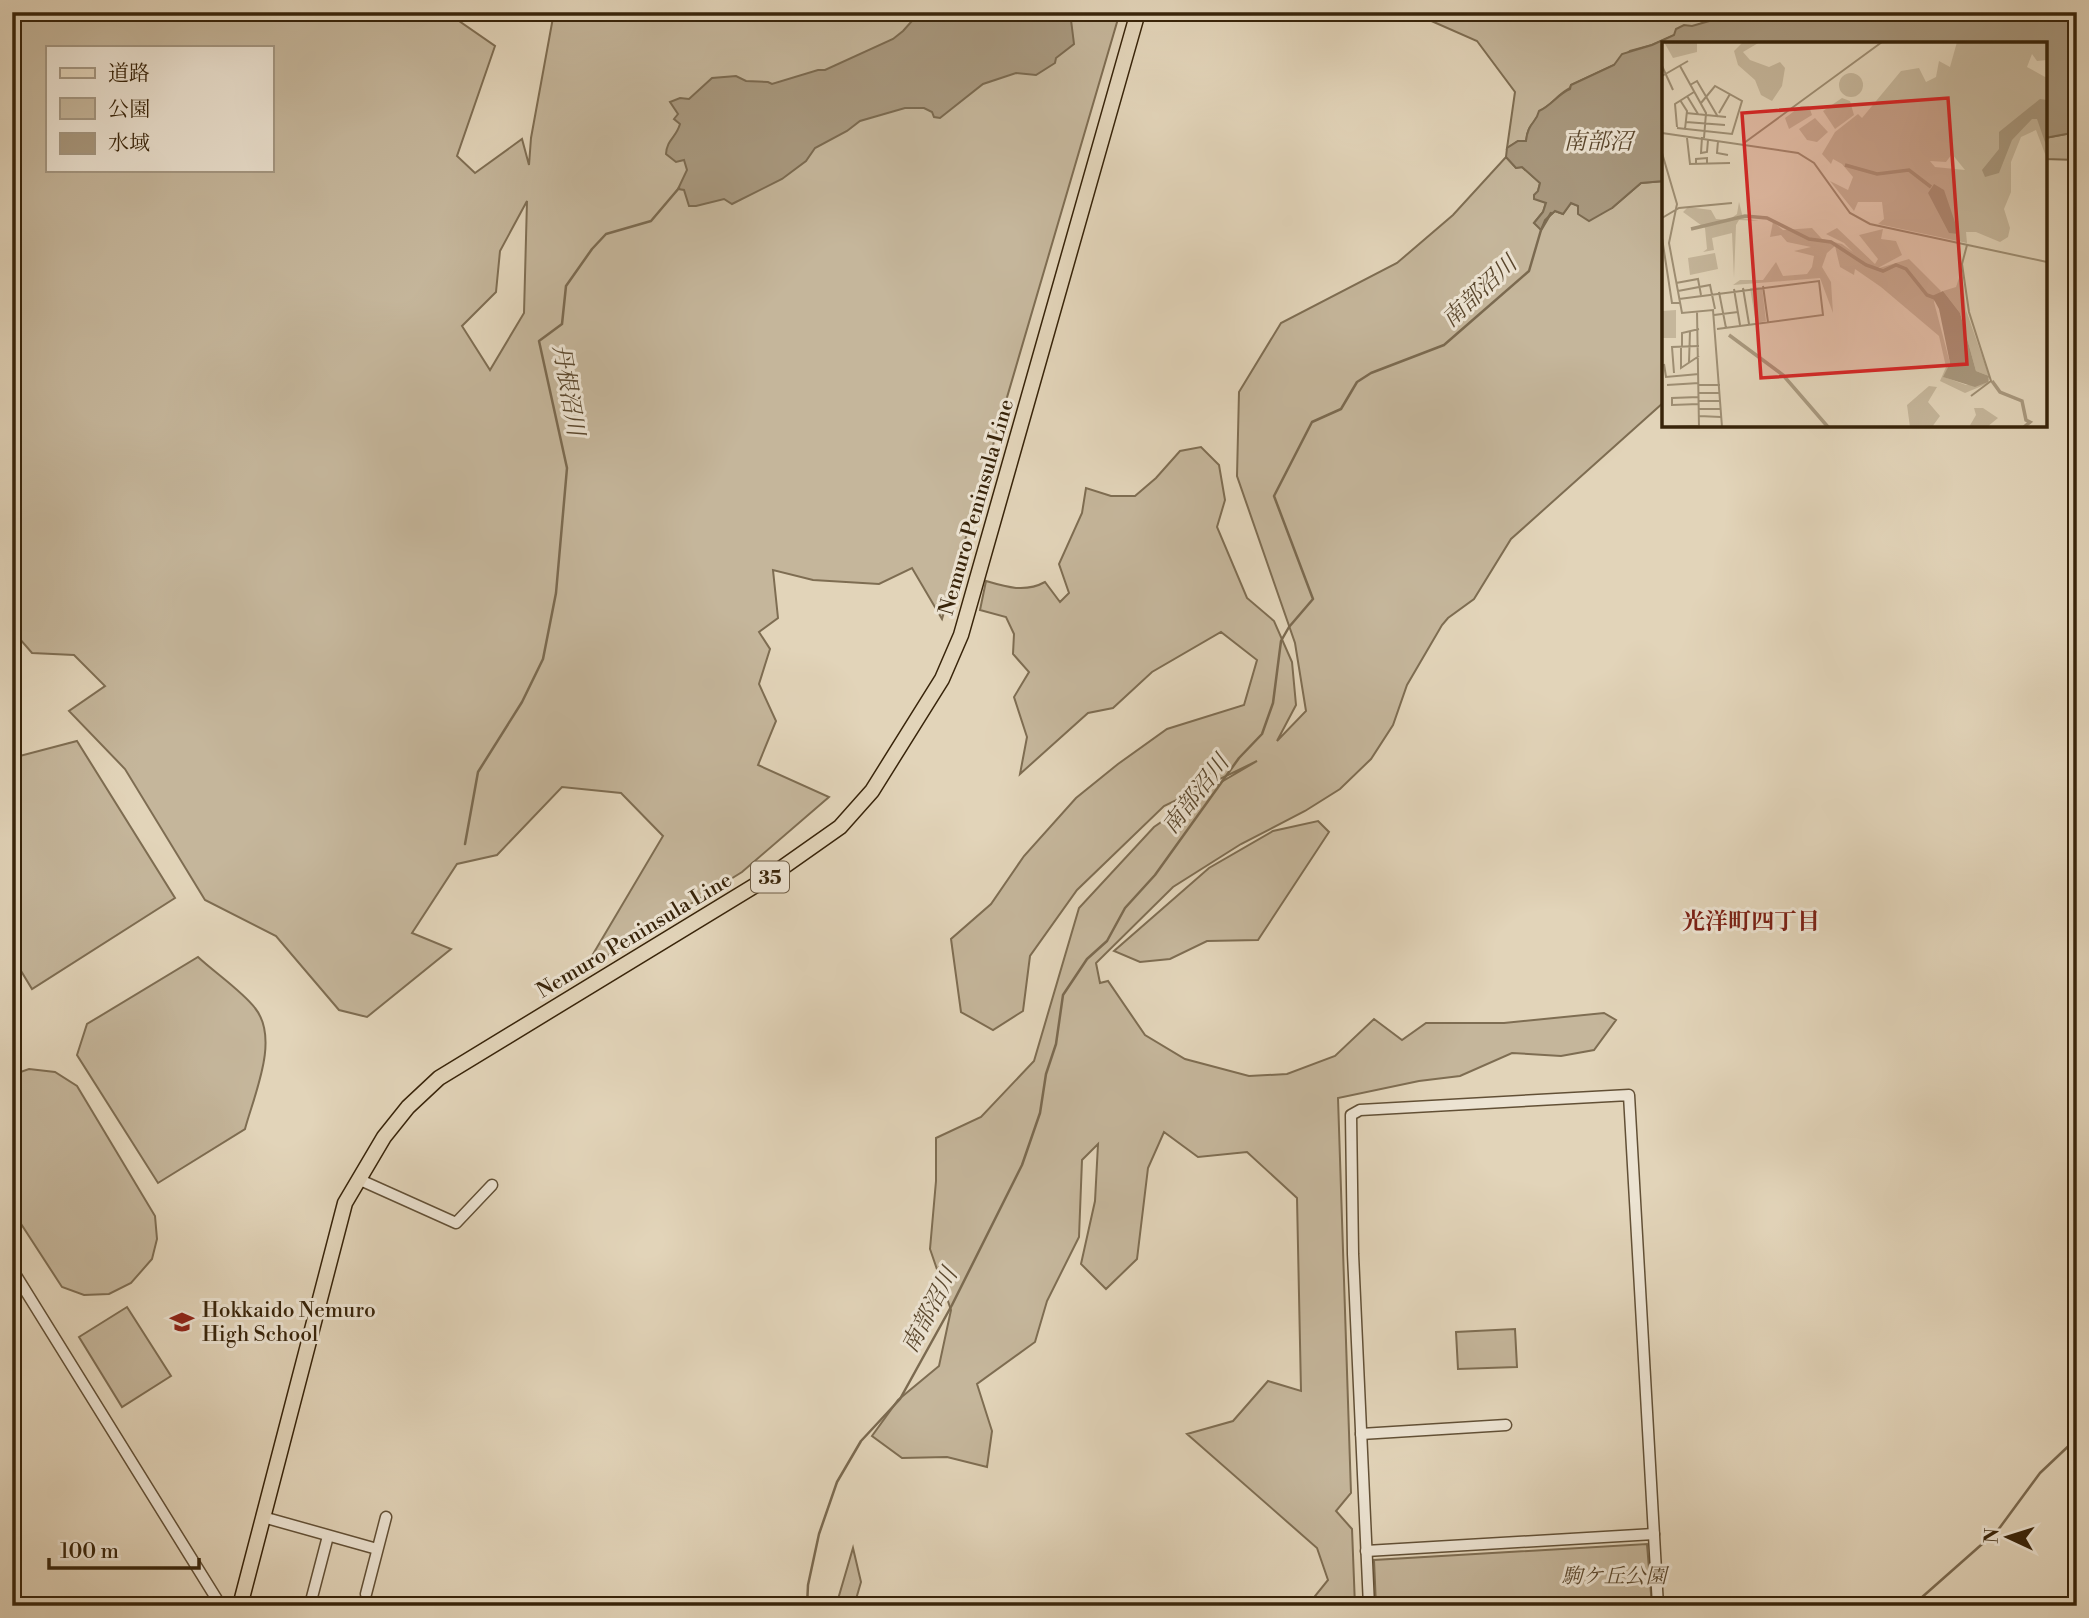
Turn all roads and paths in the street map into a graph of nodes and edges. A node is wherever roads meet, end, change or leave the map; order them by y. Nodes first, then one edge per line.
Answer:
1 (1138, 12) edge
2 (358, 1179) junction
3 (492, 1185) dead end
4 (12, 1269) edge
5 (1506, 1425) dead end
6 (1362, 1434) junction
7 (263, 1517) junction
8 (386, 1517) dead end
9 (1654, 1534) junction
10 (328, 1536) junction
11 (377, 1549) junction
12 (1366, 1551) junction
13 (366, 1594) dead end
14 (311, 1601) dead end
15 (221, 1606) edge
16 (240, 1606) edge
17 (1369, 1606) edge
18 (1658, 1606) edge

1 - 2 main road, Nemuro Peninsula Line / 35
2 - 3 street
2 - 7 main road, Nemuro Peninsula Line / 35
4 - 15 street
5 - 6 street
6 - 9 street
6 - 12 street
7 - 10 street
7 - 16 main road, Nemuro Peninsula Line / 35
8 - 11 street
9 - 12 street
9 - 18 street
10 - 11 street
10 - 14 street
11 - 13 street
12 - 17 street

